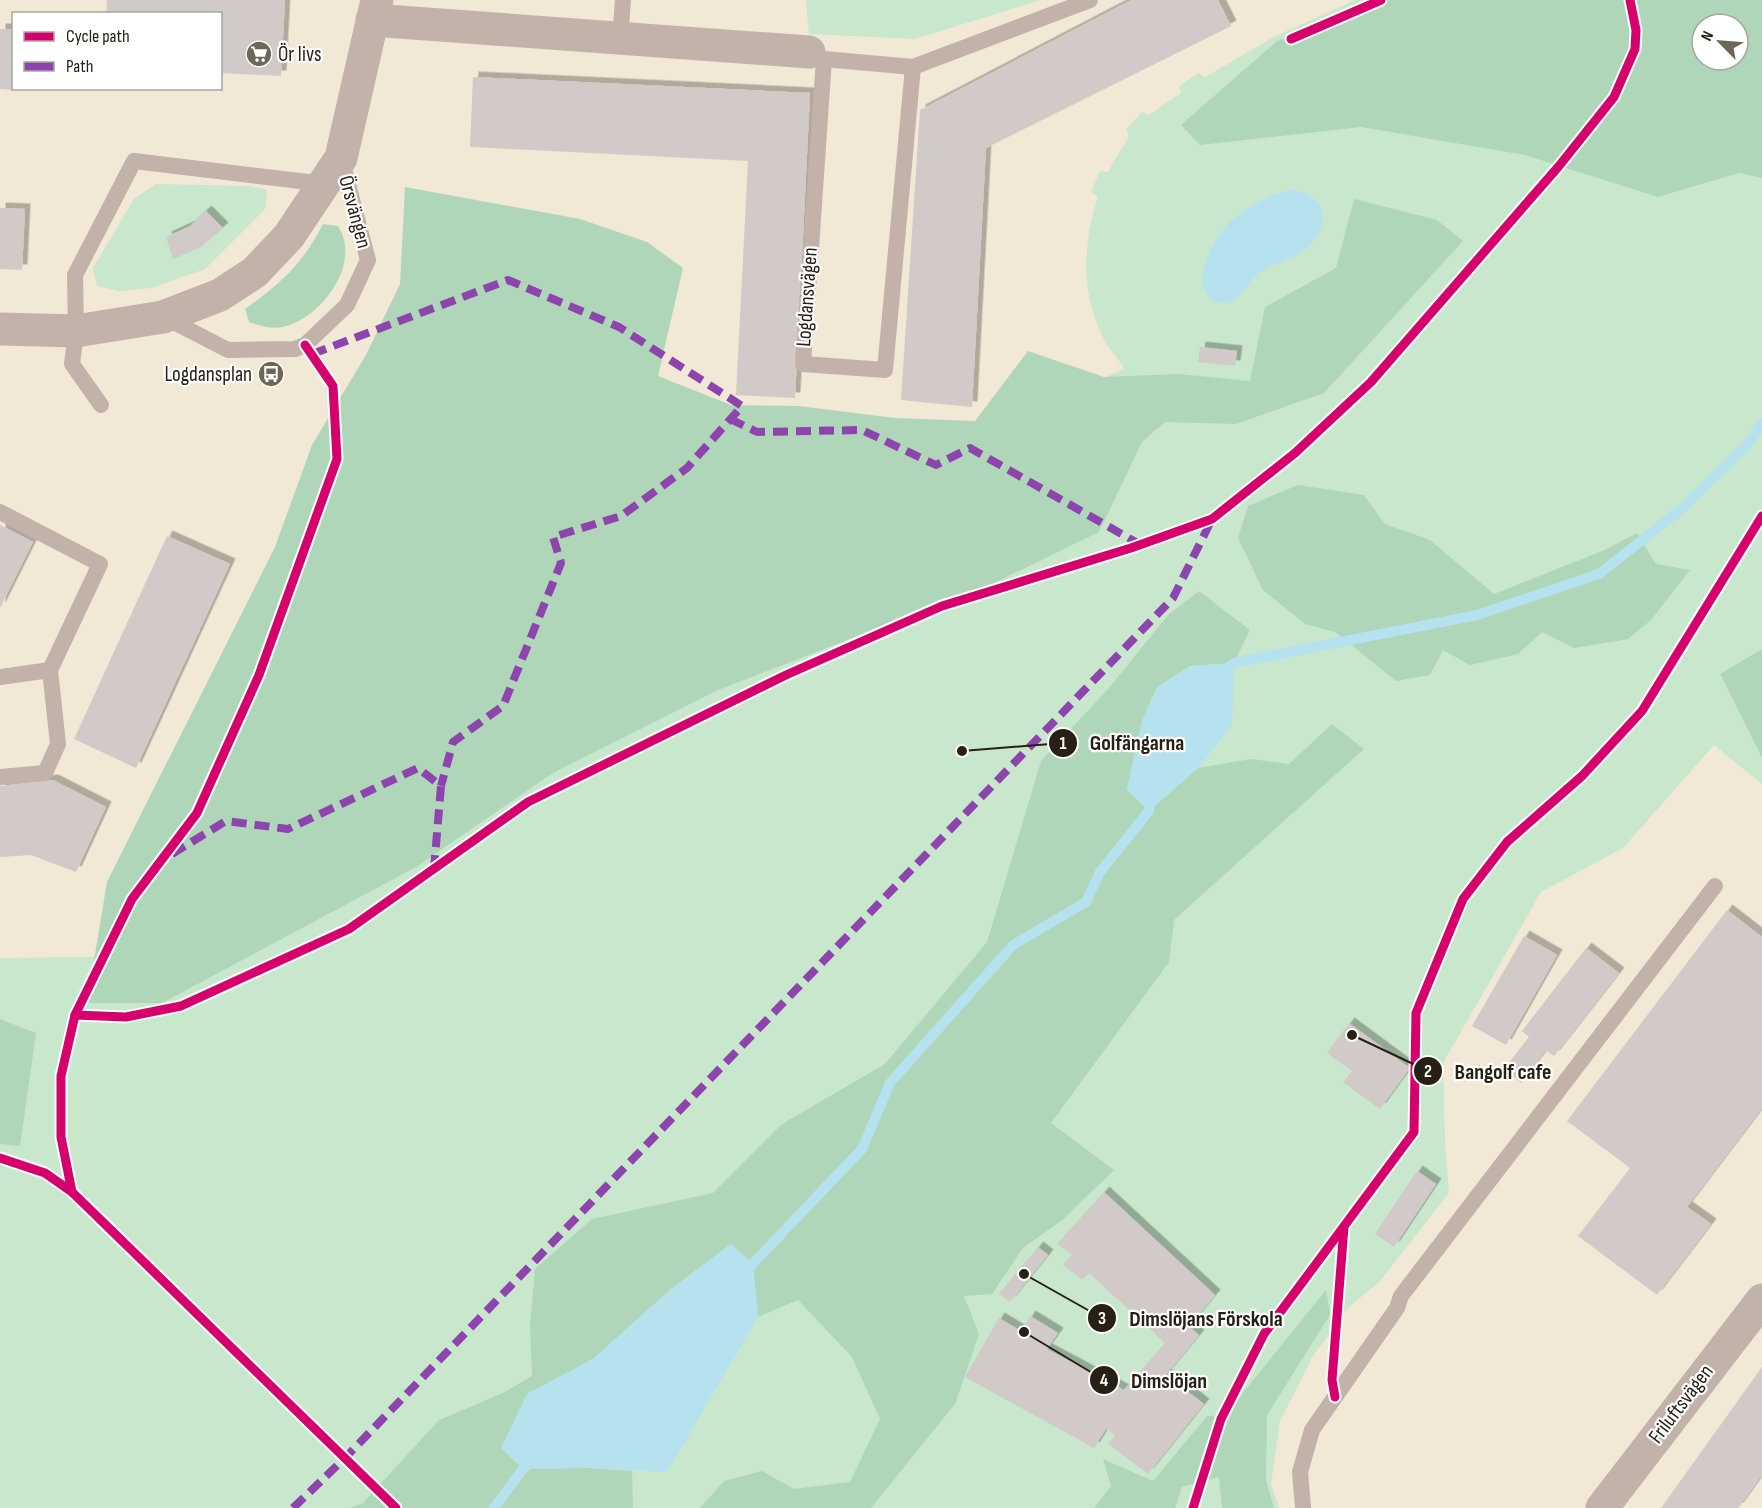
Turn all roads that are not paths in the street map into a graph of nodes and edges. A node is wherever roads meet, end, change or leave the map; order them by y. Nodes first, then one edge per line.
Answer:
1 (623, 0) edge
2 (1090, 0) edge
3 (375, 10) edge
4 (620, 39) junction
5 (817, 56) junction
6 (913, 67) junction
7 (333, 171) junction
8 (164, 317) junction
9 (0, 329) edge
10 (76, 331) junction
11 (101, 405) dead end
12 (0, 512) edge
13 (50, 670) junction
14 (0, 677) edge
15 (0, 777) edge
16 (1715, 886) dead end
17 (1762, 1300) edge
18 (1303, 1508) edge
19 (1602, 1508) edge

1 - 4 lane
2 - 6 lane
3 - 4 street
3 - 7 street, Örsvängen
4 - 5 street
5 - 6 lane
5 - 6 lane, Logdansvägen
7 - 8 street, Örsvängen
7 - 8 lane, Örsvängen
7 - 10 lane
8 - 10 street, Örsvängen
9 - 10 street, Örsvängen
10 - 11 lane
12 - 13 lane
13 - 14 lane
13 - 15 lane
16 - 18 lane
17 - 19 street, Friluftsvägen

